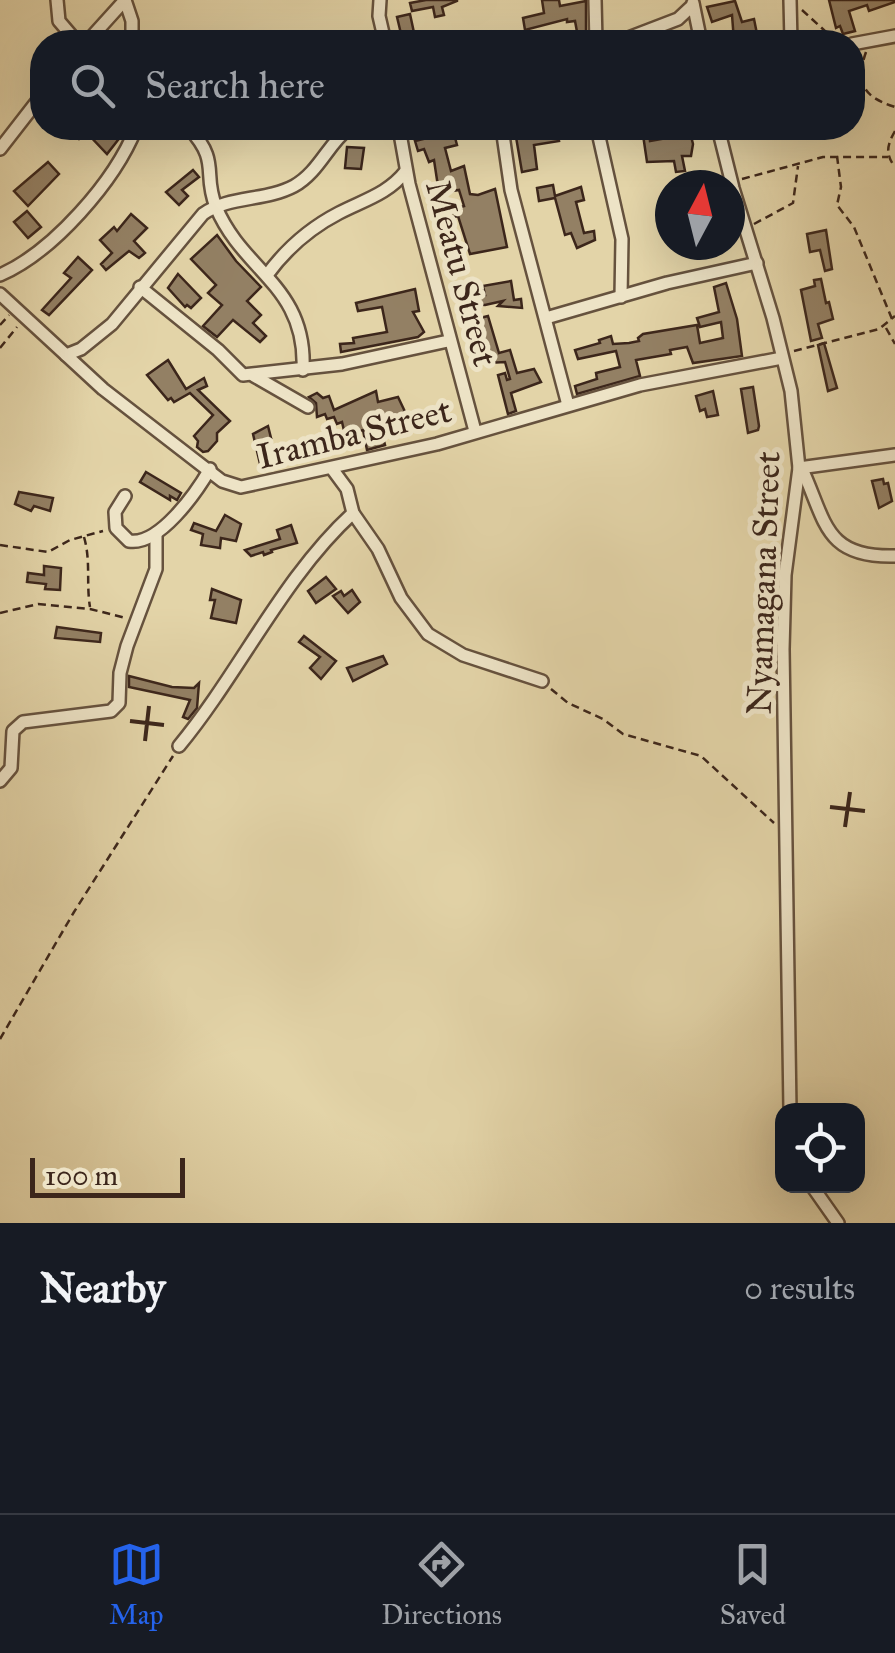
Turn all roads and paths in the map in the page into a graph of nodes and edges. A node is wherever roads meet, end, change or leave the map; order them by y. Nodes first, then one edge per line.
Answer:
1 (57, 0) edge
2 (125, 0) edge
3 (380, 0) edge
4 (595, 0) edge
5 (692, 2) edge
6 (790, 2) edge
7 (67, 30) edge
8 (98, 30) edge
9 (132, 30) edge
10 (382, 30) edge
11 (596, 30) edge
12 (649, 30) edge
13 (698, 30) edge
14 (791, 30) edge
15 (825, 30) edge
16 (895, 36) edge
17 (870, 41) junction
18 (865, 42) edge
19 (865, 54) edge
20 (865, 87) edge
21 (895, 107) edge
22 (30, 111) edge
23 (895, 131) edge
24 (129, 140) edge
25 (200, 140) edge
26 (335, 140) edge
27 (400, 140) edge
28 (504, 140) edge
29 (600, 140) edge
30 (721, 140) edge
31 (0, 150) edge
32 (837, 156) junction
33 (888, 158) junction
34 (798, 164) junction
35 (894, 165) edge
36 (728, 170) edge
37 (406, 171) junction
38 (745, 177) edge
39 (216, 206) junction
40 (745, 224) edge
41 (748, 233) junction
42 (757, 263) junction
43 (0, 275) edge
44 (266, 275) junction
45 (140, 287) junction
46 (0, 294) edge
47 (621, 297) junction
48 (24, 317) junction
49 (546, 318) junction
50 (894, 318) edge
51 (884, 326) junction
52 (448, 341) junction
53 (895, 344) edge
54 (0, 348) edge
55 (66, 355) junction
56 (782, 358) junction
57 (303, 370) junction
58 (250, 375) junction
59 (568, 405) junction
60 (308, 407) dead end
61 (475, 432) junction
62 (895, 455) edge
63 (210, 469) junction
64 (801, 469) junction
65 (333, 470) junction
66 (125, 496) dead end
67 (354, 513) junction
68 (116, 528) junction
69 (156, 534) junction
70 (84, 536) junction
71 (0, 545) edge
72 (895, 556) edge
73 (90, 609) junction
74 (0, 613) edge
75 (135, 620) junction
76 (542, 681) joint
77 (179, 746) joint
78 (0, 781) edge
79 (787, 836) junction
80 (0, 1040) edge
81 (790, 1103) edge
82 (817, 1193) edge
83 (838, 1223) edge

1 - 7 street
2 - 8 street
2 - 9 street
3 - 10 street
4 - 11 street
5 - 12 street
5 - 13 street
6 - 14 street
6 - 15 path
16 - 17 street
17 - 18 street
17 - 19 path
20 - 21 path
22 - 31 street
23 - 33 path
24 - 43 street
25 - 39 street
26 - 39 street
27 - 37 street, Meatu Street
28 - 49 street, Meatu Street
29 - 47 street
30 - 36 street, Nyamagana Street
32 - 33 path
32 - 34 path
32 - 50 path
33 - 35 path
34 - 38 path
34 - 41 path
37 - 44 street
37 - 52 street, Meatu Street
39 - 44 street
39 - 45 street
40 - 41 street, Nyamagana Street
41 - 42 street, Nyamagana Street
42 - 47 street
42 - 56 street, Nyamagana Street
44 - 57 street
45 - 55 street
45 - 58 street
46 - 48 street, Iramba Street
47 - 49 street
48 - 54 path
48 - 55 street, Iramba Street
49 - 59 street, Meatu Street
50 - 51 path
51 - 53 path
51 - 56 path
52 - 57 street
52 - 61 street, Meatu Street
55 - 63 street, Iramba Street
56 - 59 street, Iramba Street
56 - 64 street, Nyamagana Street
57 - 58 street
58 - 60 street
59 - 61 street, Iramba Street
61 - 65 street, Iramba Street
62 - 64 street
63 - 65 street, Iramba Street
63 - 69 street
64 - 72 street
64 - 79 street, Nyamagana Street
65 - 67 street
66 - 68 street
67 - 76 street
67 - 77 street
68 - 69 street
68 - 70 path
69 - 75 street
70 - 71 path
70 - 73 path
73 - 74 path
73 - 75 path
75 - 78 street
76 - 79 path
77 - 80 path
79 - 81 street, Nyamagana Street
82 - 83 street

